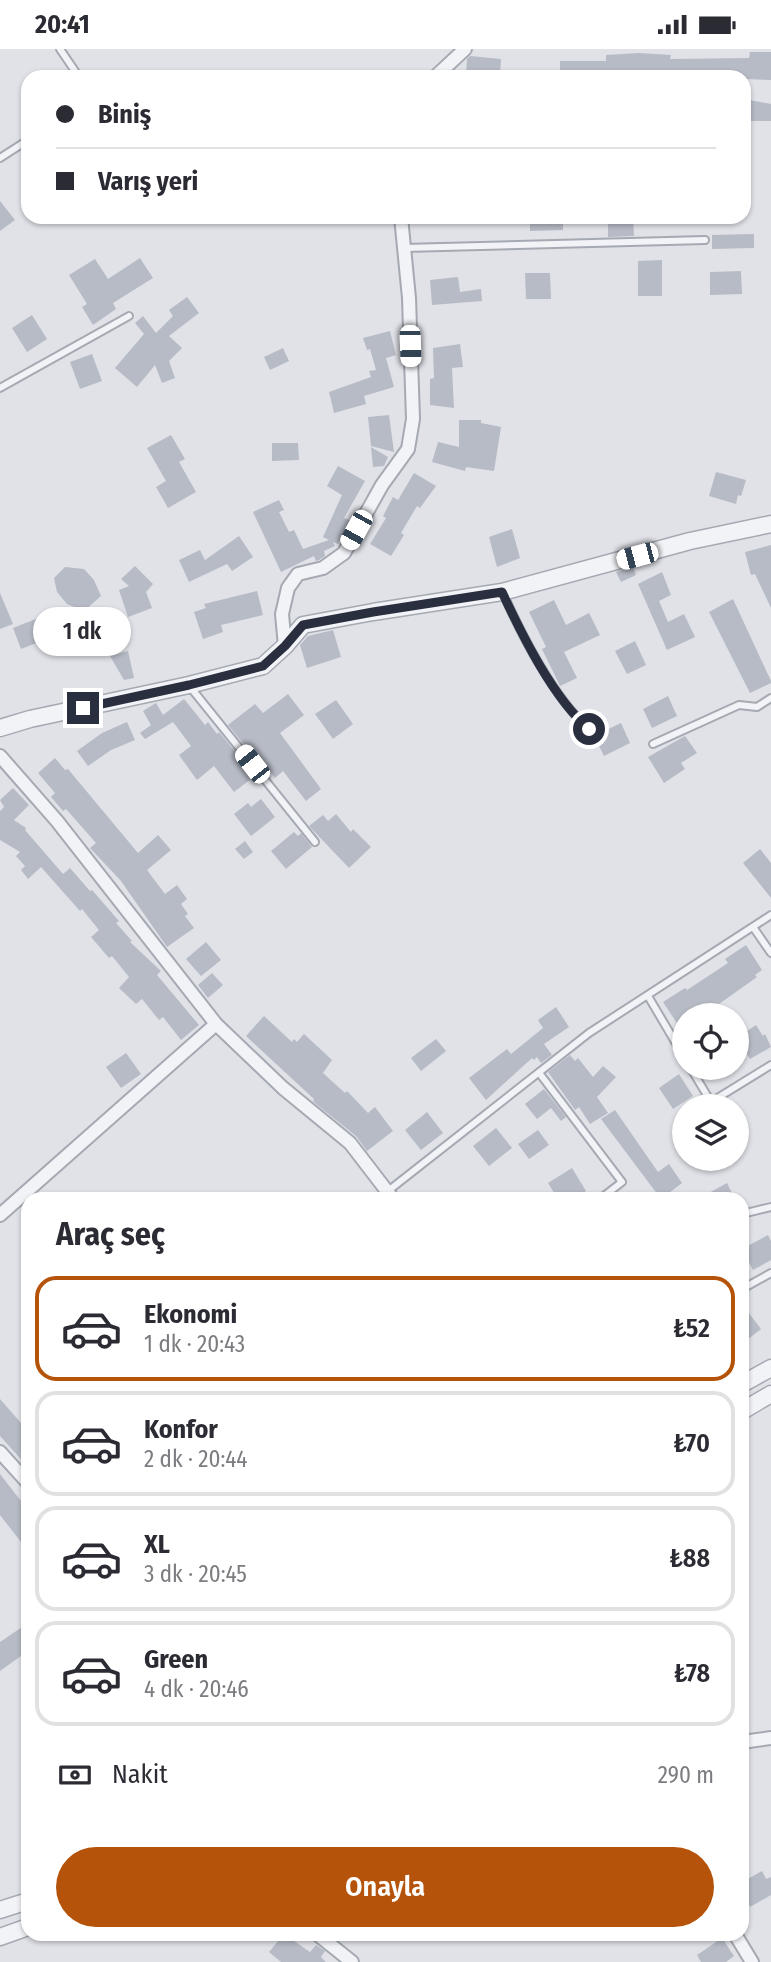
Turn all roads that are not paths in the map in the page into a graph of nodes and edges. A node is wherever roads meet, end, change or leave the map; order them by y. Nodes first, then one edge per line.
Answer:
1 (60, 49) edge
2 (465, 49) edge
3 (74, 70) edge
4 (442, 70) edge
5 (21, 145) edge
6 (0, 157) edge
7 (402, 224) edge
8 (705, 240) dead end
9 (404, 248) junction
10 (129, 316) dead end
11 (0, 388) edge
12 (771, 524) edge
13 (502, 592) junction
14 (285, 646) junction
15 (189, 685) junction
16 (771, 698) edge
17 (0, 728) edge
18 (589, 729) dead end
19 (653, 744) dead end
20 (0, 756) edge
21 (315, 842) dead end
22 (771, 915) edge
23 (753, 927) junction
24 (771, 953) edge
25 (648, 996) junction
26 (216, 1024) junction
27 (672, 1037) edge
28 (771, 1065) edge
29 (540, 1074) junction
30 (749, 1079) edge
31 (698, 1080) edge
32 (747, 1080) edge
33 (26, 1192) edge
34 (388, 1192) edge
35 (394, 1192) edge
36 (609, 1192) edge
37 (21, 1196) edge
38 (771, 1207) edge
39 (749, 1212) edge
40 (0, 1215) edge
41 (771, 1273) edge
42 (749, 1284) edge
43 (771, 1368) edge
44 (749, 1380) edge
45 (771, 1394) edge
46 (749, 1407) edge
47 (0, 1452) edge
48 (21, 1475) edge
49 (771, 1738) edge
50 (749, 1741) edge
51 (21, 1903) edge
52 (0, 1910) edge
53 (21, 1930) edge
54 (0, 1937) edge
55 (326, 1941) edge
56 (739, 1941) edge
57 (352, 1962) edge
58 (752, 1962) edge

1 - 3 lane
2 - 4 street
5 - 6 lane
7 - 9 street
8 - 9 lane
9 - 14 street
10 - 11 lane
12 - 13 street
13 - 14 street
13 - 18 lane
14 - 15 street
15 - 17 street
15 - 21 lane
16 - 19 lane
20 - 26 street
22 - 23 lane
23 - 24 lane
23 - 25 lane
25 - 27 lane
25 - 29 lane
26 - 33 street
26 - 34 street
28 - 30 lane
29 - 35 lane
29 - 36 lane
31 - 32 lane
37 - 40 street
38 - 39 lane
41 - 42 lane
43 - 44 street
45 - 46 street
47 - 48 street
49 - 50 street
51 - 52 street
53 - 54 street
55 - 57 street
56 - 58 street

